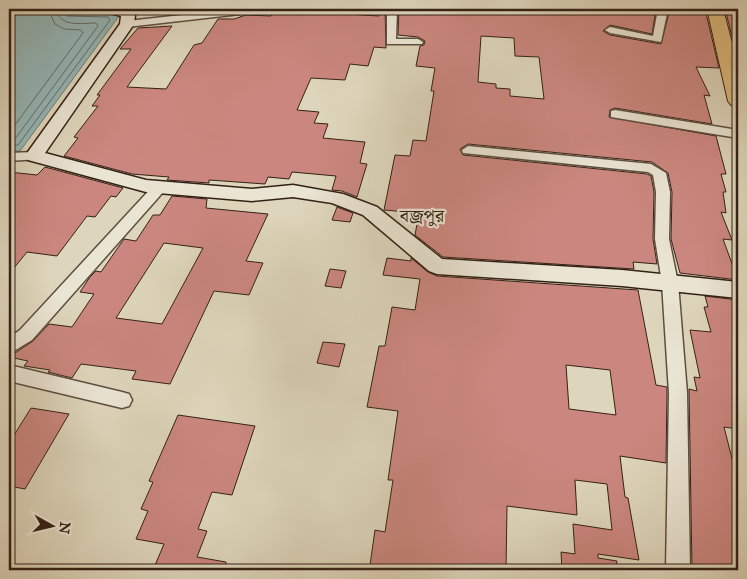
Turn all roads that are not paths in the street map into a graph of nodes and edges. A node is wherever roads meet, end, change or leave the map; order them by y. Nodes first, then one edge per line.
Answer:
1 (259, 9) edge
2 (392, 9) edge
3 (663, 9) edge
4 (715, 9) edge
5 (125, 14) edge
6 (610, 30) dead end
7 (418, 42) dead end
8 (738, 101) edge
9 (615, 114) dead end
10 (738, 134) edge
11 (468, 150) dead end
12 (9, 156) edge
13 (34, 156) junction
14 (160, 187) junction
15 (670, 283) junction
16 (738, 290) edge
17 (9, 347) edge
18 (9, 373) edge
19 (122, 400) dead end
20 (678, 570) edge

1 - 5 street
2 - 7 street
3 - 6 street
4 - 8 highway
5 - 13 street
9 - 10 street
11 - 15 street
12 - 13 street
13 - 14 street
14 - 15 street
14 - 17 street
15 - 16 street
15 - 20 street
18 - 19 street

